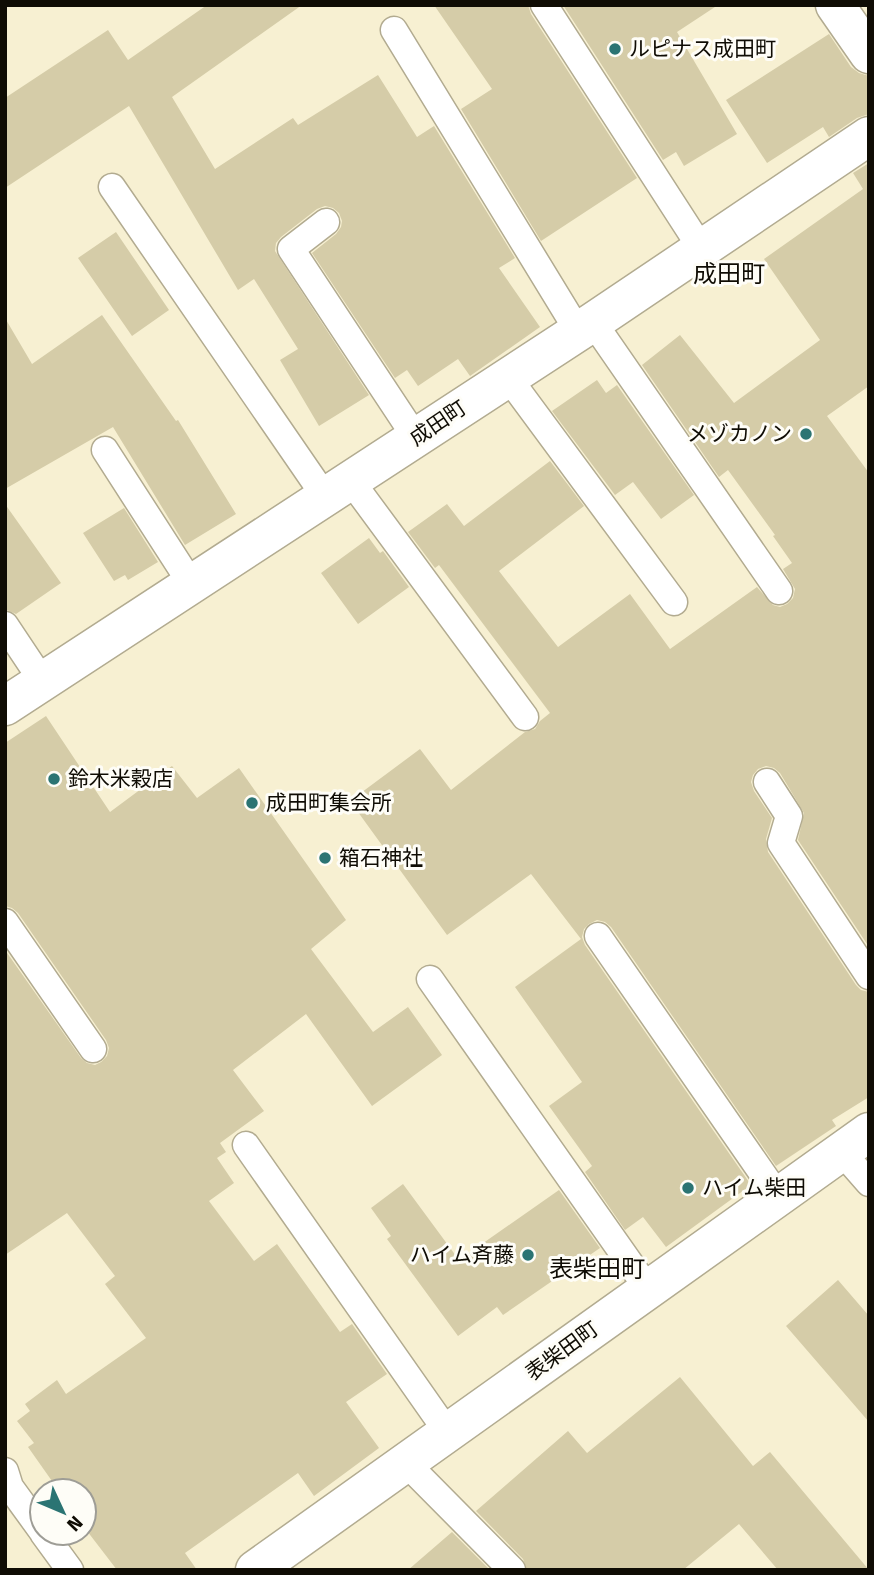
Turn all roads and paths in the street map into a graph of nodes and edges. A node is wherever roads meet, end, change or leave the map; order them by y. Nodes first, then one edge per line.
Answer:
1 (544, 5) edge
2 (835, 5) edge
3 (394, 30) dead end
4 (869, 54) edge
5 (869, 136) edge
6 (112, 187) dead end
7 (326, 222) dead end
8 (701, 248) junction
9 (586, 326) junction
10 (507, 376) junction
11 (416, 438) junction
12 (105, 450) dead end
13 (338, 489) junction
14 (192, 585) junction
15 (779, 590) dead end
16 (674, 602) dead end
17 (5, 625) edge
18 (43, 682) junction
19 (5, 706) edge
20 (525, 717) dead end
21 (767, 782) dead end
22 (5, 922) edge
23 (598, 936) dead end
24 (869, 976) edge
25 (430, 979) dead end
26 (93, 1049) dead end
27 (855, 1142) edge
28 (246, 1145) dead end
29 (869, 1183) edge
30 (778, 1196) junction
31 (648, 1289) junction
32 (448, 1433) junction
33 (406, 1463) junction
34 (5, 1471) edge
35 (28, 1512) edge
36 (54, 1547) edge
37 (70, 1570) edge
38 (255, 1570) edge
39 (512, 1570) edge

1 - 8 lane
2 - 4 street
3 - 9 lane
5 - 8 street, 成田町
6 - 13 lane
7 - 11 lane
8 - 9 street, 成田町
9 - 10 street, 成田町
9 - 15 lane
10 - 11 street, 成田町
10 - 16 lane
11 - 13 street, 成田町
12 - 14 lane
13 - 14 street, 成田町
13 - 20 lane
14 - 18 street, 成田町
17 - 18 lane
18 - 19 street, 成田町
21 - 24 lane
22 - 26 lane
23 - 30 lane
25 - 31 lane
27 - 29 lane
27 - 30 street, 表柴田町
28 - 32 lane
30 - 31 street, 表柴田町
31 - 32 street, 表柴田町
32 - 33 street, 表柴田町
33 - 38 street, 表柴田町
33 - 39 lane
34 - 35 lane
36 - 37 lane

